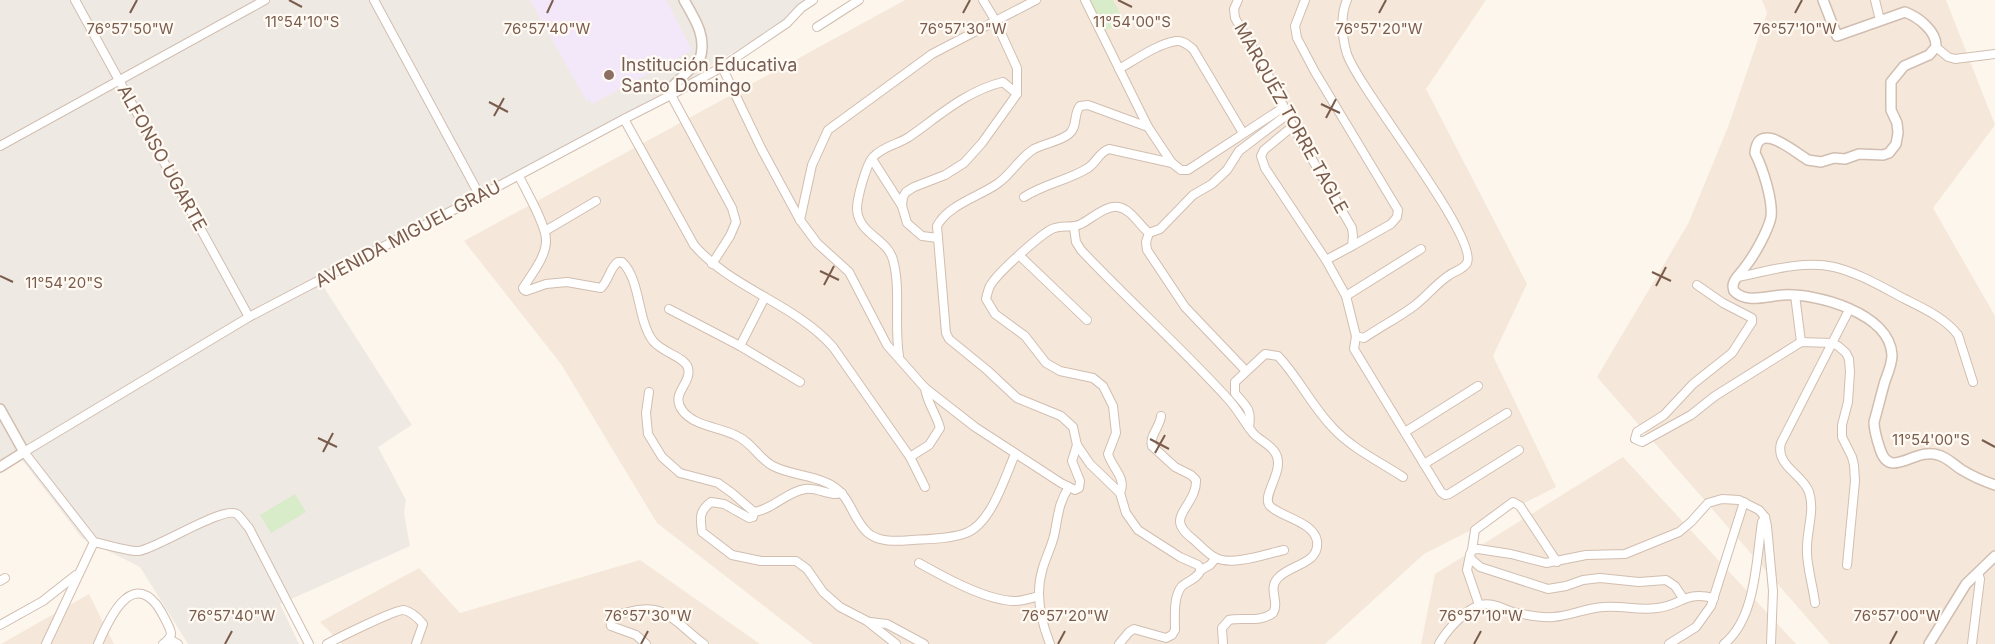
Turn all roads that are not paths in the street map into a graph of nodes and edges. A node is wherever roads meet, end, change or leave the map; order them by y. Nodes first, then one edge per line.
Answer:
1 (75, 0) edge
2 (265, 0) edge
3 (374, 0) edge
4 (684, 0) edge
5 (813, 0) edge
6 (859, 0) edge
7 (983, 0) edge
8 (1036, 0) edge
9 (1085, 0) edge
10 (1238, 0) edge
11 (1305, 0) edge
12 (1347, 0) edge
13 (1823, 0) edge
14 (1875, 0) edge
15 (995, 20) junction
16 (1880, 20) junction
17 (817, 27) dead end
18 (1936, 47) junction
19 (1995, 54) edge
20 (722, 67) junction
21 (1119, 69) junction
22 (119, 80) junction
23 (1017, 94) junction
24 (672, 95) junction
25 (1286, 111) junction
26 (624, 119) junction
27 (1293, 126) junction
28 (1148, 127) junction
29 (1243, 133) junction
30 (0, 146) edge
31 (872, 159) junction
32 (1172, 163) junction
33 (519, 176) junction
34 (480, 196) junction
35 (1024, 197) dead end
36 (596, 201) dead end
37 (902, 206) junction
38 (800, 220) junction
39 (1074, 228) junction
40 (545, 231) junction
41 (1149, 233) junction
42 (938, 238) junction
43 (1352, 246) junction
44 (1420, 249) dead end
45 (1020, 256) junction
46 (1326, 260) junction
47 (712, 264) junction
48 (1738, 277) junction
49 (1697, 285) dead end
50 (1795, 295) junction
51 (1346, 296) junction
52 (765, 297) junction
53 (669, 309) dead end
54 (1849, 310) junction
55 (249, 317) junction
56 (1086, 320) dead end
57 (1356, 336) junction
58 (1802, 342) junction
59 (1832, 343) junction
60 (740, 346) junction
61 (899, 357) junction
62 (1246, 371) junction
63 (800, 382) dead end
64 (1973, 382) dead end
65 (1478, 386) dead end
66 (925, 388) junction
67 (649, 392) dead end
68 (0, 409) edge
69 (1507, 413) dead end
70 (1161, 416) dead end
71 (1249, 427) junction
72 (1405, 432) junction
73 (1077, 445) junction
74 (1519, 450) dead end
75 (24, 452) junction
76 (1015, 454) junction
77 (910, 457) junction
78 (1424, 464) junction
79 (0, 467) edge
80 (1402, 477) dead end
81 (1995, 485) edge
82 (925, 487) dead end
83 (1069, 487) junction
84 (842, 493) junction
85 (1120, 493) junction
86 (1744, 502) junction
87 (754, 512) junction
88 (1765, 517) junction
89 (94, 542) junction
90 (1284, 550) dead end
91 (1471, 553) junction
92 (1995, 556) edge
93 (1216, 558) junction
94 (1557, 562) junction
95 (919, 563) dead end
96 (1847, 564) dead end
97 (1201, 570) junction
98 (79, 573) junction
99 (1978, 573) junction
100 (1039, 596) junction
101 (1683, 598) junction
102 (1714, 598) junction
103 (1815, 603) dead end
104 (1479, 605) junction
105 (867, 621) junction
106 (0, 625) edge
107 (1681, 641) edge
108 (166, 642) edge
109 (417, 642) edge
110 (46, 644) edge
111 (98, 644) edge
112 (178, 644) edge
113 (309, 644) edge
114 (327, 644) edge
115 (428, 644) edge
116 (646, 644) edge
117 (704, 644) edge
118 (896, 644) edge
119 (924, 644) edge
120 (1050, 644) edge
121 (1119, 644) edge
122 (1223, 644) edge
123 (1439, 644) edge
124 (1669, 644) edge
125 (1724, 644) edge
126 (1771, 644) edge
127 (1929, 644) edge
128 (1972, 644) edge

1 - 22 street, ALFONSO UGARTE
2 - 22 street
3 - 34 street
4 - 24 street
5 - 20 street, AVENIDA MIGUEL GRAU
6 - 17 street
7 - 15 street
8 - 15 street
9 - 21 street
10 - 25 street, MARQUÉZ TORRE TAGLE
11 - 43 street
12 - 57 street
13 - 16 street
14 - 16 street
15 - 23 street
15 - 38 street
16 - 18 street
18 - 19 street
18 - 48 street
20 - 24 street, AVENIDA MIGUEL GRAU
20 - 38 street
21 - 28 street
21 - 29 street
22 - 30 street
22 - 55 street, ALFONSO UGARTE
23 - 31 street
23 - 37 street
24 - 26 street, AVENIDA MIGUEL GRAU
24 - 47 street
25 - 27 street, MARQUÉZ TORRE TAGLE
25 - 29 street
25 - 41 street
26 - 33 street, AVENIDA MIGUEL GRAU
26 - 47 street
27 - 43 street, MARQUÉZ TORRE TAGLE
27 - 46 street
28 - 32 street
28 - 42 street
29 - 32 street
31 - 37 street
31 - 61 street
32 - 35 street
33 - 34 street, AVENIDA MIGUEL GRAU
33 - 40 street
34 - 55 street, AVENIDA MIGUEL GRAU
36 - 40 street
37 - 42 street
38 - 61 street
39 - 41 street
39 - 45 street
39 - 71 street
40 - 84 street
41 - 62 street
42 - 73 street
43 - 46 street
44 - 51 street
45 - 56 street
45 - 85 street
46 - 51 street
47 - 52 street
48 - 50 street
48 - 64 street
49 - 58 street
50 - 54 street
50 - 58 street
51 - 57 street
52 - 60 street
52 - 77 street
53 - 60 street
54 - 59 street
54 - 81 street
55 - 75 street, AVENIDA MIGUEL GRAU
57 - 72 street
58 - 59 street
59 - 96 street
59 - 103 street
60 - 63 street
61 - 66 street
62 - 71 street
62 - 80 street
65 - 72 street
66 - 76 street
66 - 77 street
67 - 87 street
68 - 75 street
69 - 78 street
70 - 93 street
71 - 122 street
72 - 78 street
73 - 83 street
73 - 85 street
74 - 78 street
75 - 79 street, AVENIDA MIGUEL GRAU
75 - 89 street
76 - 83 street
76 - 84 street
77 - 82 street
83 - 100 street
84 - 87 street
85 - 97 street
86 - 88 street
86 - 94 street
86 - 102 street
87 - 105 street
88 - 125 street
88 - 126 street
89 - 98 street
89 - 113 street
90 - 93 street
91 - 94 street
91 - 94 street
91 - 101 street
91 - 104 street
92 - 99 street
93 - 97 street
95 - 100 street
97 - 121 street
98 - 106 street
98 - 110 street
99 - 127 street
99 - 128 street
100 - 120 street
101 - 102 street
101 - 104 street
102 - 107 street
104 - 123 street
105 - 118 street
105 - 119 street
107 - 124 street
108 - 111 street
108 - 112 street
109 - 114 street
109 - 115 street
116 - 117 street

